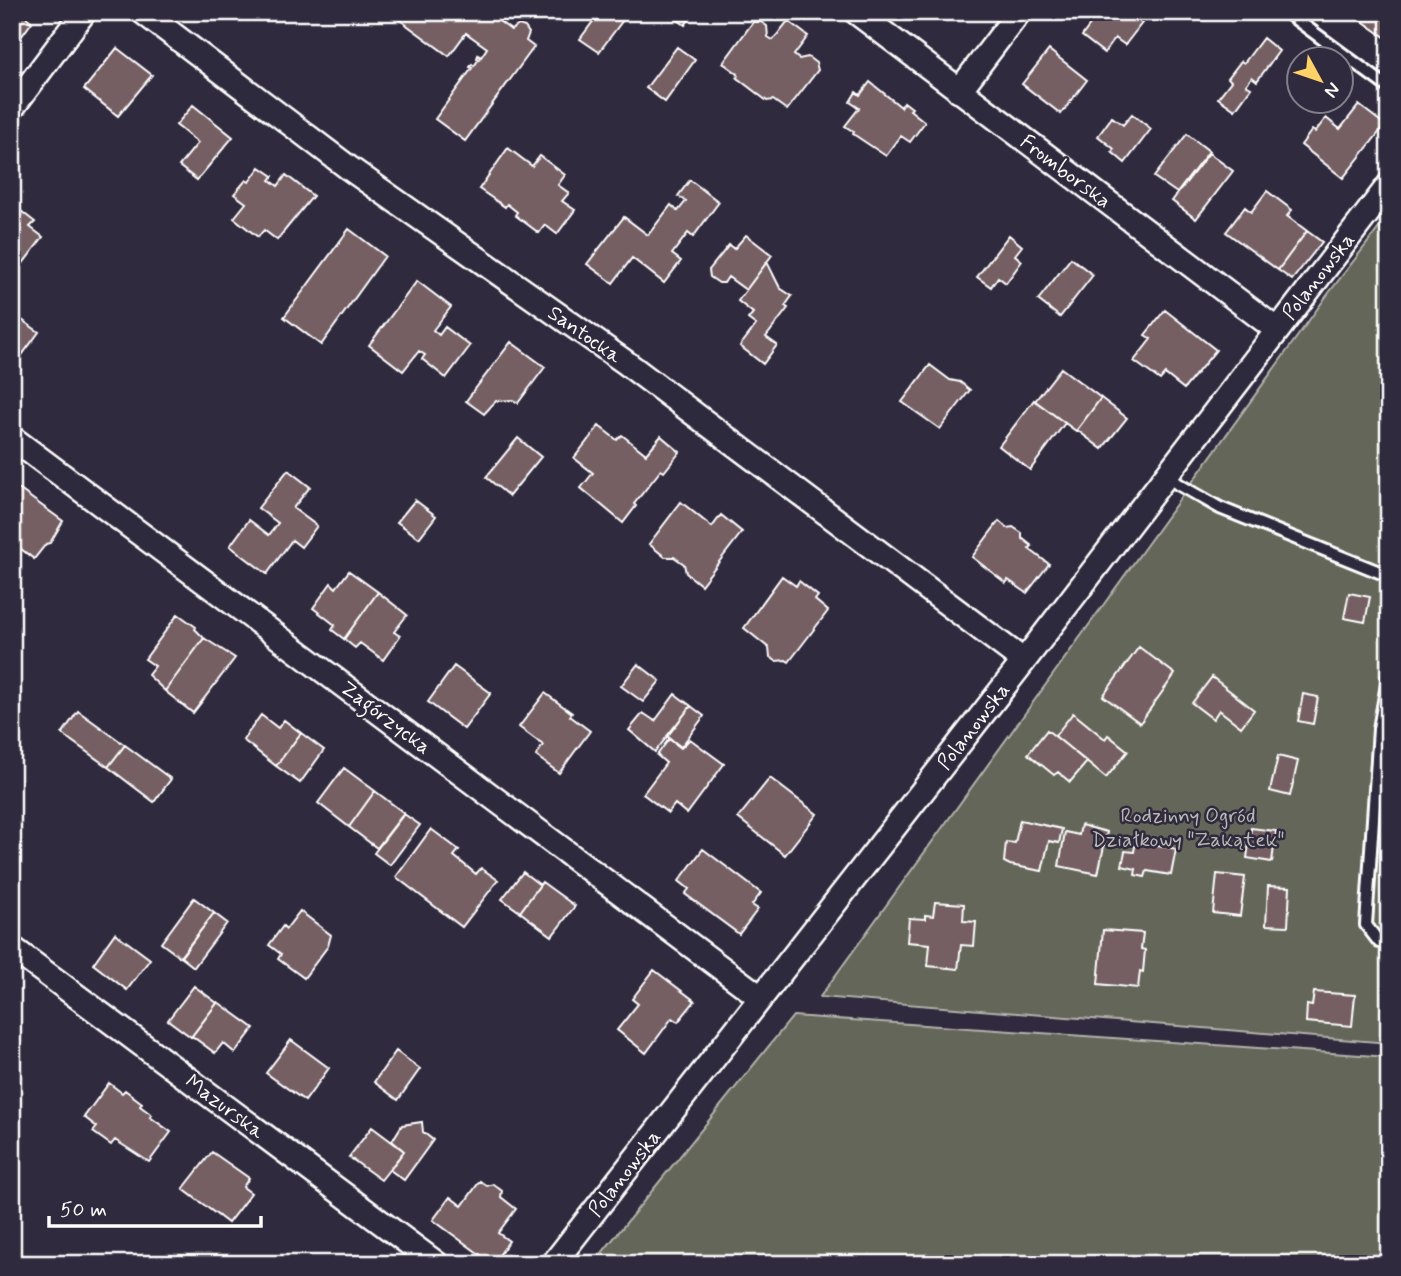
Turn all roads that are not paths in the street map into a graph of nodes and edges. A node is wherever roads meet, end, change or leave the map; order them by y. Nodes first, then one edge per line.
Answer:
1 (84, 12) edge
2 (143, 12) edge
3 (856, 12) edge
4 (1019, 12) edge
5 (1286, 12) edge
6 (1389, 88) edge
7 (959, 91) junction
8 (12, 108) edge
9 (1389, 185) edge
10 (1277, 330) junction
11 (12, 438) edge
12 (1164, 477) junction
13 (1389, 576) edge
14 (1024, 660) junction
15 (1389, 673) edge
16 (1389, 944) edge
17 (12, 948) edge
18 (760, 997) junction
19 (437, 1264) edge
20 (554, 1264) edge

1 - 8 street
2 - 14 street, Santocka
3 - 7 street, Fromborska
4 - 7 street
5 - 6 lane
7 - 10 street, Fromborska
9 - 10 street, Polanowska
10 - 12 street, Polanowska
11 - 18 street, Zagórzycka
12 - 13 lane
12 - 14 street, Polanowska
14 - 18 street, Polanowska
15 - 16 lane
17 - 19 street, Mazurska
18 - 20 street, Polanowska

